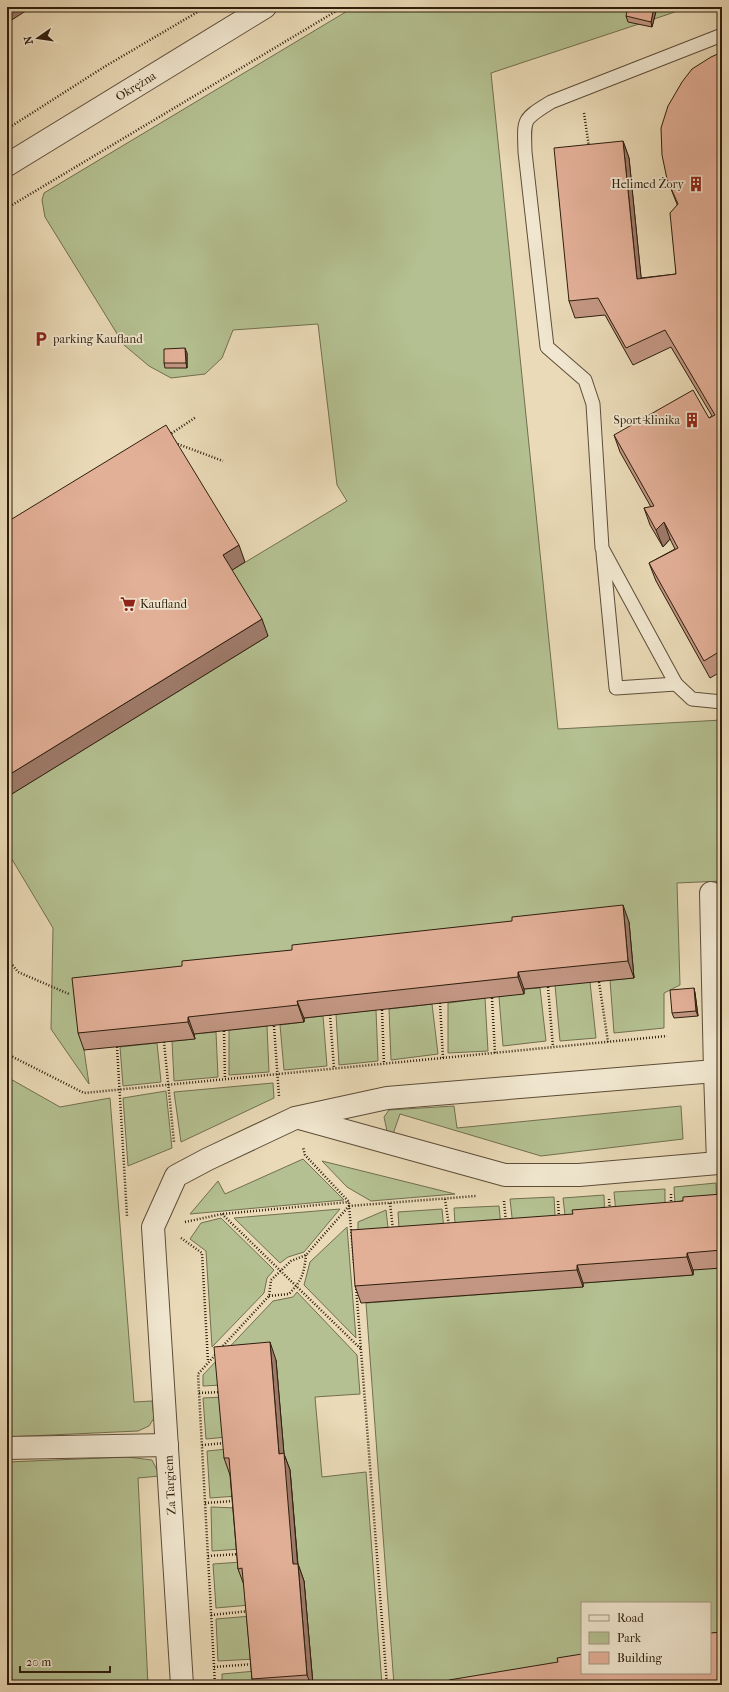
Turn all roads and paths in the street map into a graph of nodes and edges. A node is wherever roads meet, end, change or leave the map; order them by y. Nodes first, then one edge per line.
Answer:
1 (206, 7) edge
2 (265, 7) edge
3 (343, 7) edge
4 (722, 35) edge
5 (7, 129) edge
6 (7, 165) edge
7 (7, 208) edge
8 (196, 418) dead end
9 (167, 436) edge
10 (172, 442) edge
11 (223, 461) dead end
12 (602, 548) junction
13 (676, 684) junction
14 (722, 702) edge
15 (711, 893) dead end
16 (7, 958) edge
17 (600, 982) edge
18 (548, 987) edge
19 (69, 994) dead end
20 (492, 998) edge
21 (440, 1003) edge
22 (382, 1010) edge
23 (330, 1015) edge
24 (274, 1026) edge
25 (224, 1031) edge
26 (667, 1036) dead end
27 (164, 1042) edge
28 (608, 1042) junction
29 (117, 1047) edge
30 (553, 1047) junction
31 (495, 1053) junction
32 (7, 1054) edge
33 (443, 1058) junction
34 (384, 1064) junction
35 (334, 1068) junction
36 (715, 1071) junction
37 (277, 1074) junction
38 (225, 1079) junction
39 (169, 1085) junction
40 (119, 1090) junction
41 (279, 1096) dead end
42 (296, 1118) junction
43 (174, 1142) dead end
44 (670, 1189) dead end
45 (503, 1194) dead end
46 (608, 1194) dead end
47 (480, 1196) dead end
48 (557, 1197) dead end
49 (446, 1199) junction
50 (349, 1202) junction
51 (390, 1203) junction
52 (349, 1206) junction
53 (672, 1212) edge
54 (222, 1214) junction
55 (127, 1216) dead end
56 (611, 1216) edge
57 (184, 1218) dead end
58 (560, 1226) edge
59 (506, 1229) edge
60 (181, 1230) dead end
61 (394, 1231) edge
62 (450, 1234) edge
63 (306, 1255) junction
64 (354, 1270) edge
65 (281, 1271) junction
66 (296, 1286) junction
67 (356, 1286) edge
68 (269, 1296) junction
69 (361, 1349) junction
70 (208, 1362) junction
71 (223, 1392) edge
72 (199, 1393) junction
73 (227, 1443) edge
74 (167, 1444) junction
75 (202, 1444) junction
76 (7, 1448) edge
77 (237, 1501) edge
78 (205, 1503) junction
79 (241, 1554) edge
80 (208, 1556) junction
81 (250, 1611) edge
82 (211, 1615) junction
83 (255, 1664) edge
84 (214, 1667) junction
85 (182, 1685) edge
86 (215, 1685) edge
87 (387, 1685) edge

1 - 5 path
2 - 6 street, Okrężna
3 - 7 path
4 - 12 lane
8 - 9 path
10 - 11 path
12 - 13 lane
12 - 13 lane
13 - 14 lane
15 - 36 street
16 - 19 path
17 - 28 path
18 - 30 path
20 - 31 path
21 - 33 path
22 - 34 path
23 - 35 path
24 - 37 path
25 - 38 path
26 - 28 path
27 - 39 path
28 - 30 path
29 - 40 path
30 - 31 path
31 - 33 path
32 - 40 path
33 - 34 path
34 - 35 path
35 - 37 path
36 - 42 street
36 - 42 street
37 - 38 path
37 - 41 path
38 - 39 path
39 - 40 path
39 - 43 path
40 - 55 path
42 - 50 path
42 - 74 street
44 - 53 path
45 - 59 path
46 - 56 path
47 - 49 path
48 - 58 path
49 - 51 path
49 - 62 path
50 - 52 path
50 - 54 path
51 - 52 path
51 - 61 path
52 - 63 path
52 - 64 path
54 - 57 path
54 - 65 path
60 - 70 path
63 - 65 path
63 - 66 path
65 - 66 path
65 - 68 path
66 - 68 path
66 - 69 path
67 - 69 path
68 - 70 path
69 - 87 path
70 - 72 path
71 - 72 path
72 - 75 path
73 - 75 path
74 - 76 street, Za Targiem
74 - 85 street, Za Targiem
75 - 78 path
77 - 78 path
78 - 80 path
79 - 80 path
80 - 82 path
81 - 82 path
82 - 84 path
83 - 84 path
84 - 86 path

